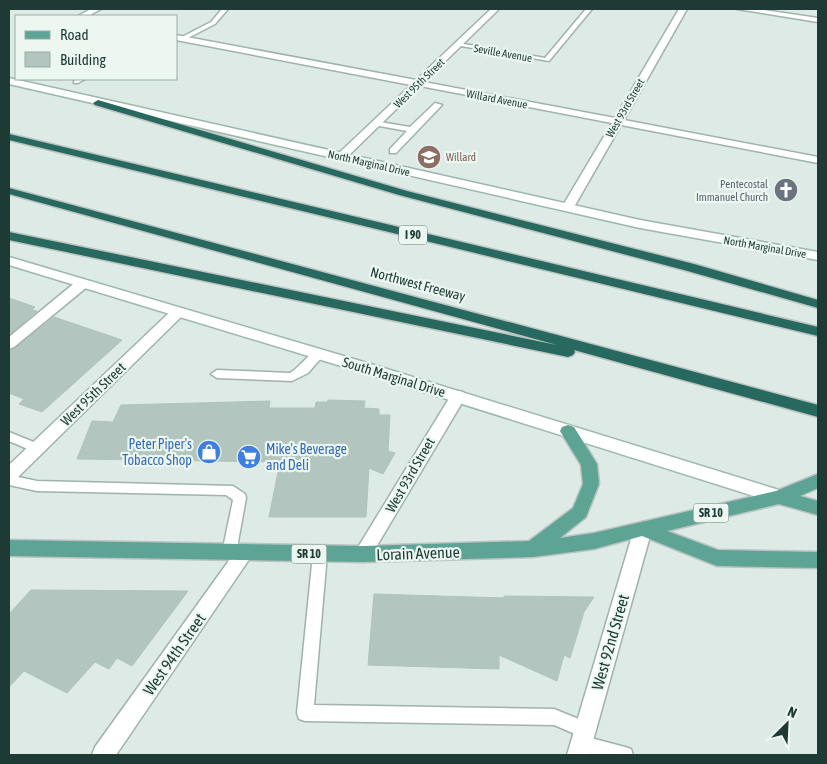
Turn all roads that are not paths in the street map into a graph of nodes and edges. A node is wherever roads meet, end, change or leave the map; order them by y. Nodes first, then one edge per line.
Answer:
1 (97, 9) edge
2 (224, 9) edge
3 (495, 9) edge
4 (590, 9) edge
5 (683, 9) edge
6 (741, 9) edge
7 (84, 15) edge
8 (818, 20) edge
9 (179, 38) edge
10 (458, 46) junction
11 (9, 82) edge
12 (418, 84) junction
13 (98, 103) junction
14 (438, 106) dead end
15 (617, 122) junction
16 (377, 123) junction
17 (412, 130) junction
18 (9, 137) edge
19 (393, 151) dead end
20 (342, 156) junction
21 (818, 160) edge
22 (9, 191) edge
23 (568, 208) junction
24 (9, 236) edge
25 (818, 256) edge
26 (9, 261) edge
27 (82, 284) junction
28 (818, 304) edge
29 (177, 313) junction
30 (818, 332) edge
31 (9, 344) edge
32 (318, 354) junction
33 (217, 374) dead end
34 (712, 382) junction
35 (458, 396) junction
36 (818, 410) edge
37 (568, 431) junction
38 (9, 436) edge
39 (37, 448) junction
40 (9, 475) edge
41 (9, 480) edge
42 (815, 482) edge
43 (779, 496) junction
44 (818, 508) edge
45 (643, 530) junction
46 (9, 548) edge
47 (532, 549) junction
48 (237, 553) junction
49 (320, 554) junction
50 (363, 554) junction
51 (818, 560) edge
52 (582, 743) edge
53 (104, 755) edge
54 (624, 755) edge

1 - 7 street
2 - 9 lane
3 - 10 street, West 95th Street
4 - 10 lane, Seville Avenue
5 - 15 street, West 93rd Street
6 - 8 street
9 - 12 street, Willard Avenue
10 - 12 street, West 95th Street
11 - 13 street, North Marginal Drive
12 - 15 street, Willard Avenue
12 - 16 street, West 95th Street
13 - 20 street, North Marginal Drive
13 - 28 highway
14 - 17 lane
15 - 21 street, Willard Avenue
15 - 23 street, West 93rd Street
16 - 17 lane
16 - 20 street, West 95th Street
17 - 19 lane
18 - 30 highway, I 90
20 - 23 street, North Marginal Drive
22 - 34 highway, Northwest Freeway
23 - 25 street, North Marginal Drive
24 - 34 highway
26 - 27 street, South Marginal Drive
27 - 29 street, South Marginal Drive
27 - 31 street
29 - 32 street, South Marginal Drive
29 - 39 street, West 95th Street
32 - 33 lane
32 - 35 street, South Marginal Drive
34 - 36 highway, Northwest Freeway
35 - 37 street, South Marginal Drive
35 - 50 street, West 93rd Street
37 - 43 street, South Marginal Drive
37 - 47 main road
38 - 39 lane
39 - 40 street, West 95th Street
41 - 48 lane
42 - 43 main road, Lorain Avenue / SR 10
43 - 44 main road
43 - 45 main road, Lorain Avenue / SR 10
45 - 47 main road, Lorain Avenue / SR 10
45 - 51 main road
45 - 52 street, West 92nd Street
46 - 48 main road, Lorain Avenue / SR 10
47 - 50 main road, Lorain Avenue / SR 10
48 - 49 main road, Lorain Avenue / SR 10
48 - 53 street, West 94th Street
49 - 50 main road, Lorain Avenue / SR 10
49 - 52 lane
52 - 54 lane

